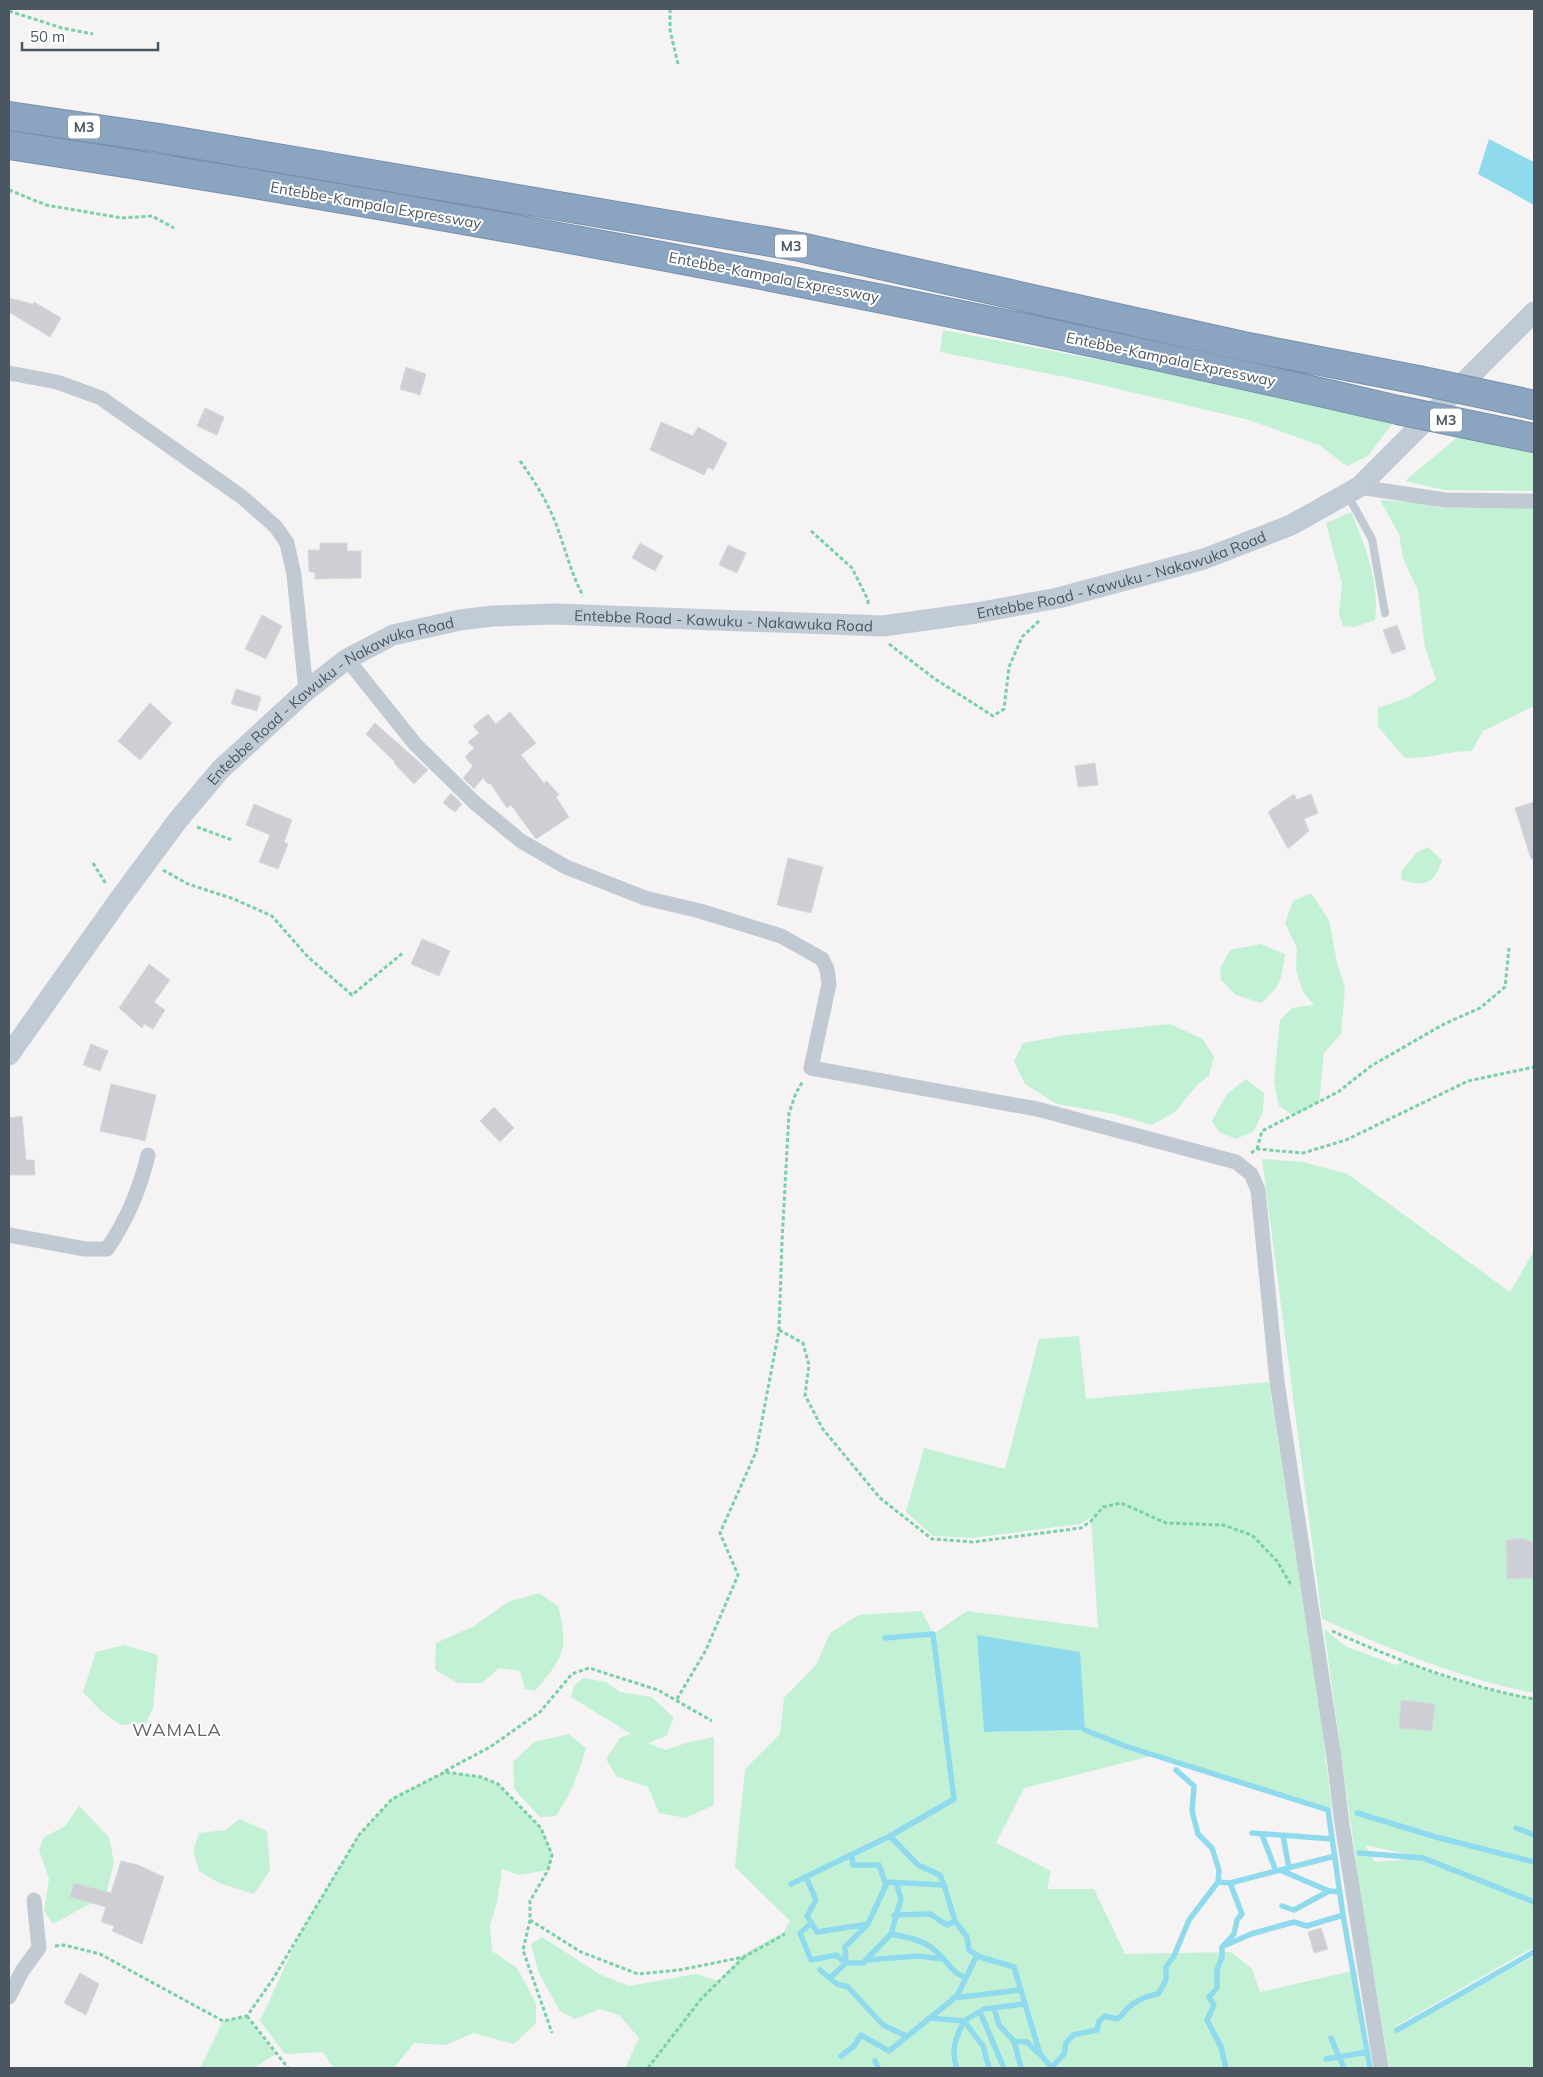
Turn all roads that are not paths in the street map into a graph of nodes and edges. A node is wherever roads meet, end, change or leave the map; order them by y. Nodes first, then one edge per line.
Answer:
1 (9, 116) edge
2 (9, 145) edge
3 (1534, 312) edge
4 (9, 373) edge
5 (1534, 404) edge
6 (1534, 438) edge
7 (1354, 491) junction
8 (1534, 501) edge
9 (1385, 614) dead end
10 (346, 659) junction
11 (306, 691) junction
12 (9, 1055) edge
13 (148, 1155) dead end
14 (9, 1236) edge
15 (34, 1900) dead end
16 (9, 1997) edge
17 (1381, 2068) edge

1 - 5 highway, Entebbe-Kampala Expressway / M3, bridge
2 - 6 highway, Entebbe-Kampala Expressway / M3, bridge
3 - 7 main road, Entebbe Road - Kawuku - Nakawuka Road
4 - 11 street
7 - 8 street
7 - 9 lane
7 - 10 main road, Entebbe Road - Kawuku - Nakawuka Road
10 - 11 main road, Entebbe Road - Kawuku - Nakawuka Road
10 - 17 street
11 - 12 main road, Entebbe Road - Kawuku - Nakawuka Road
13 - 14 street
15 - 16 street

